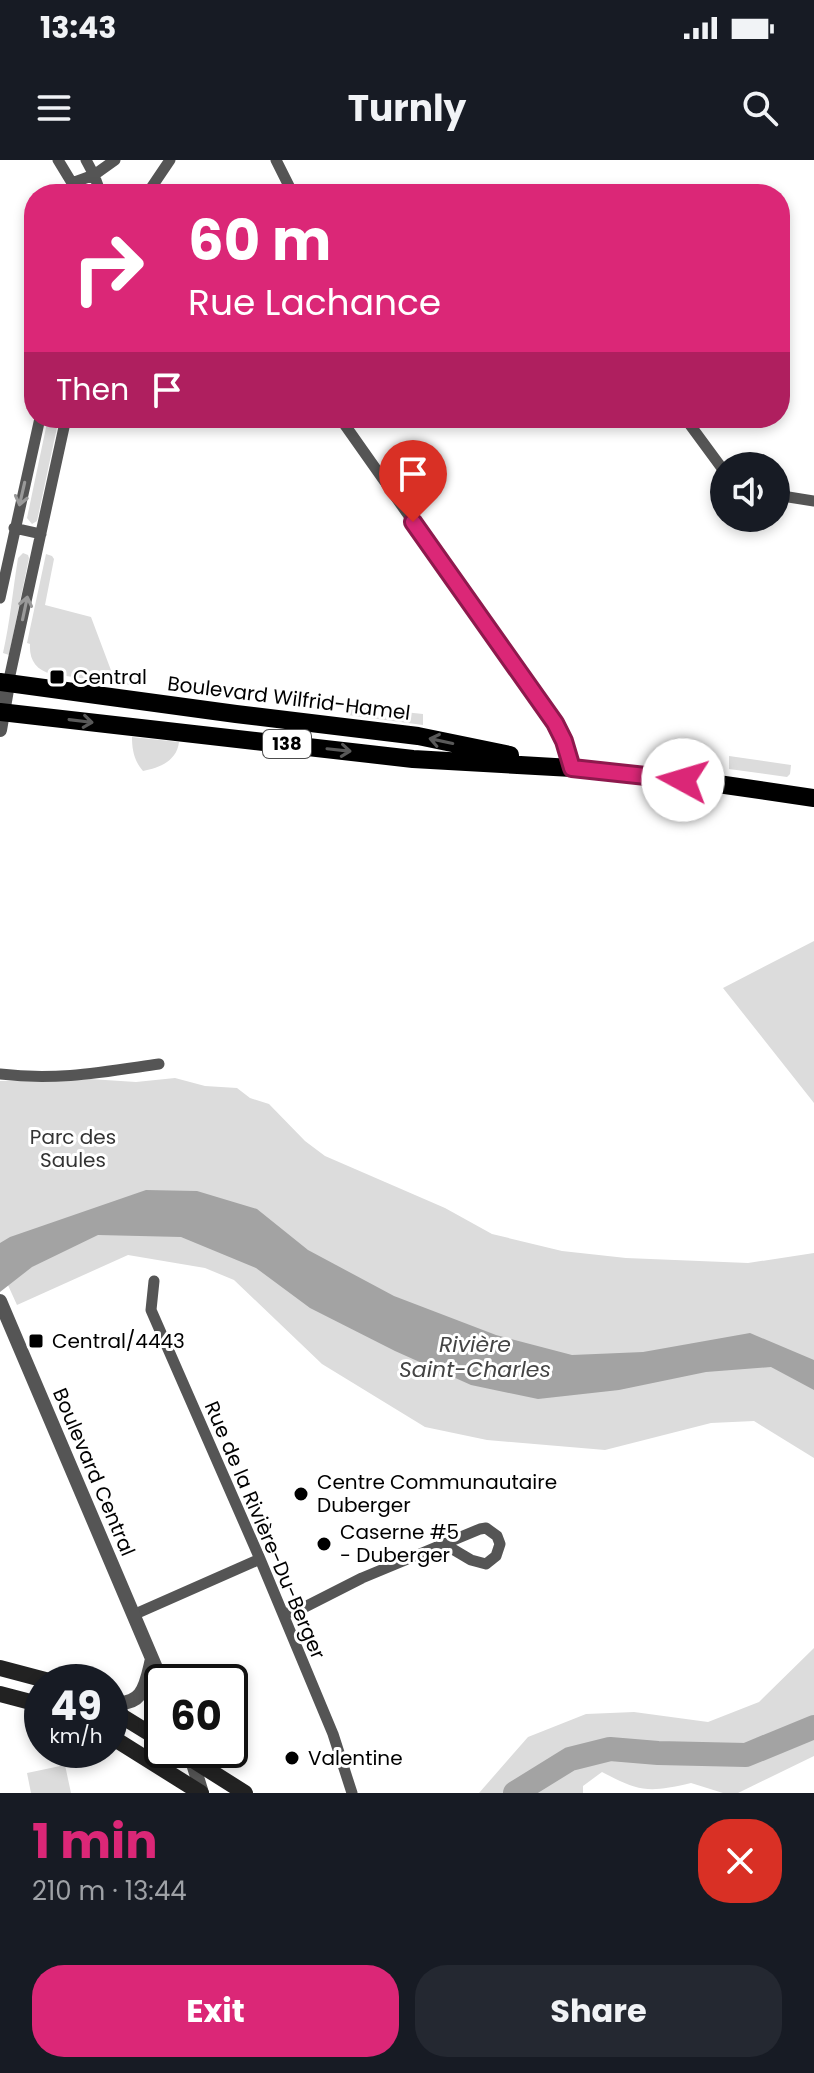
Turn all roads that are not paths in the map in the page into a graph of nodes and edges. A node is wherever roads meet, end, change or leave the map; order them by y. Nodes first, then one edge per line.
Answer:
1 (58, 160) edge
2 (86, 160) edge
3 (115, 160) edge
4 (170, 160) edge
5 (276, 160) edge
6 (94, 175) junction
7 (71, 184) edge
8 (79, 184) edge
9 (97, 184) edge
10 (154, 184) edge
11 (288, 184) edge
12 (38, 428) edge
13 (64, 428) edge
14 (347, 428) edge
15 (692, 428) edge
16 (710, 452) edge
17 (790, 497) edge
18 (814, 501) edge
19 (14, 528) junction
20 (41, 534) junction
21 (0, 598) edge
22 (4, 683) edge
23 (1, 718) edge
24 (572, 768) junction
25 (814, 798) edge
26 (159, 1064) dead end
27 (0, 1074) edge
28 (154, 1281) dead end
29 (0, 1301) edge
30 (444, 1544) junction
31 (260, 1559) junction
32 (283, 1614) junction
33 (133, 1615) junction
34 (152, 1658) junction
35 (154, 1664) edge
36 (0, 1668) edge
37 (24, 1674) edge
38 (0, 1694) edge
39 (24, 1700) edge
40 (128, 1701) edge
41 (128, 1747) edge
42 (191, 1768) edge
43 (208, 1768) edge
44 (202, 1793) edge
45 (245, 1793) edge
46 (352, 1793) edge

1 - 7 street
2 - 6 street
3 - 6 street
4 - 10 street
5 - 11 street
6 - 8 street
6 - 9 street
12 -> 19 street
13 - 20 street
14 - 24 street
15 - 16 street
17 - 18 street
19 - 20 street
19 - 21 street
22 -> 20 street
22 - 23 street
24 -> 22 main road, Boulevard Wilfrid-Hamel / 138
23 -> 24 main road, Boulevard Wilfrid-Hamel / 138
24 - 25 main road, Boulevard Wilfrid-Hamel / 138
26 - 27 street
28 - 31 street, Rue de la Rivière-Du-Berger
29 - 33 street, Boulevard Central
30 - 30 street
30 - 32 street
31 - 32 street, Rue de la Rivière-Du-Berger
31 - 33 street
32 - 46 street, Rue de la Rivière-Du-Berger
33 - 34 street, Boulevard Central
34 - 35 street, Boulevard Central
34 - 40 street
36 - 37 main road
38 - 39 main road
41 - 44 main road
42 - 44 street
43 - 45 main road

